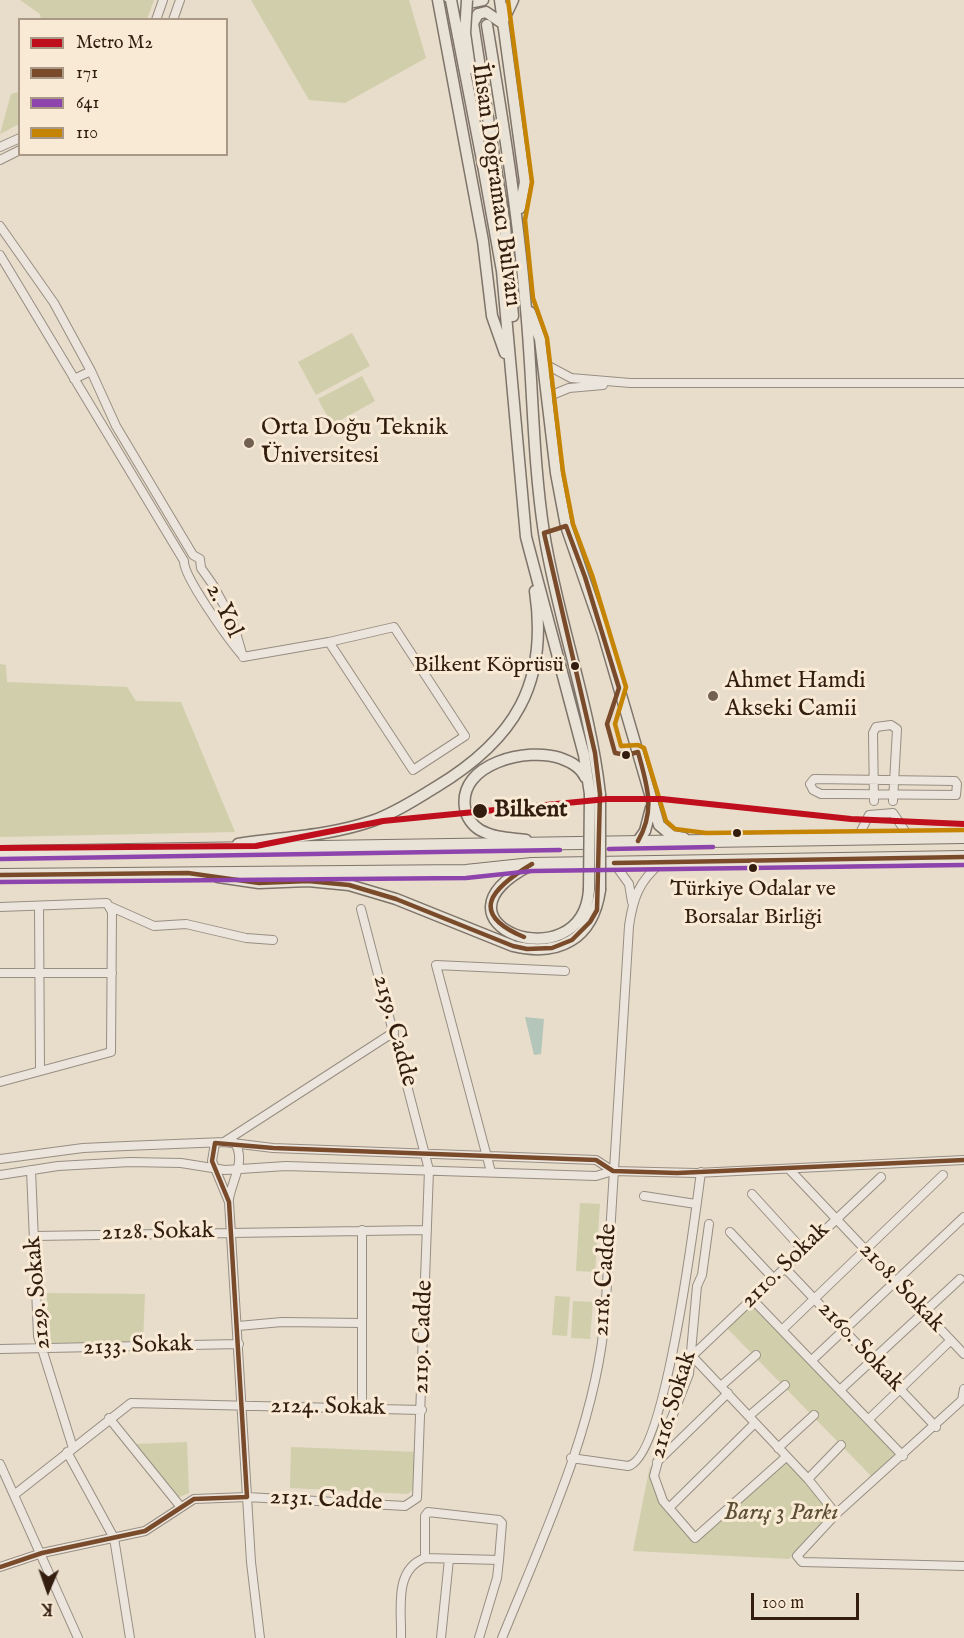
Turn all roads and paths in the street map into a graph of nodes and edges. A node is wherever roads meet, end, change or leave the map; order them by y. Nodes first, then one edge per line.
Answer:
1 (163, 0) edge
2 (180, 0) edge
3 (438, 0) edge
4 (483, 0) edge
5 (500, 0) edge
6 (513, 0) edge
7 (455, 1) edge
8 (157, 18) edge
9 (173, 18) edge
10 (473, 23) junction
11 (502, 23) junction
12 (487, 25) dead end
13 (18, 139) edge
14 (0, 147) edge
15 (18, 151) edge
16 (0, 160) edge
17 (517, 220) junction
18 (0, 226) edge
19 (0, 255) edge
20 (526, 300) junction
21 (543, 363) junction
22 (510, 365) junction
23 (91, 371) junction
24 (74, 379) junction
25 (630, 383) junction
26 (964, 383) edge
27 (97, 386) junction
28 (82, 393) junction
29 (547, 397) junction
30 (516, 445) junction
31 (526, 537) junction
32 (193, 555) junction
33 (184, 561) junction
34 (201, 568) junction
35 (189, 573) junction
36 (329, 642) junction
37 (243, 657) junction
38 (873, 780) junction
39 (894, 781) junction
40 (595, 794) junction
41 (874, 797) junction
42 (894, 798) junction
43 (651, 804) junction
44 (858, 837) junction
45 (909, 837) junction
46 (964, 837) edge
47 (638, 841) junction
48 (706, 841) junction
49 (556, 843) junction
50 (212, 848) junction
51 (0, 852) edge
52 (964, 857) edge
53 (614, 862) junction
54 (661, 863) junction
55 (532, 864) junction
56 (188, 873) junction
57 (4, 875) edge
58 (594, 890) junction
59 (108, 905) junction
60 (632, 905) junction
61 (39, 906) junction
62 (0, 907) edge
63 (361, 909) dead end
64 (273, 940) dead end
65 (565, 971) dead end
66 (40, 972) junction
67 (0, 973) edge
68 (112, 973) junction
69 (394, 1032) junction
70 (40, 1071) junction
71 (0, 1082) edge
72 (220, 1142) junction
73 (235, 1143) junction
74 (427, 1154) junction
75 (486, 1156) junction
76 (0, 1159) edge
77 (961, 1160) edge
78 (789, 1169) junction
79 (31, 1170) junction
80 (215, 1170) junction
81 (237, 1170) junction
82 (429, 1170) junction
83 (964, 1170) edge
84 (613, 1171) junction
85 (491, 1172) junction
86 (701, 1172) junction
87 (0, 1175) edge
88 (943, 1175) dead end
89 (880, 1177) dead end
90 (752, 1194) dead end
91 (644, 1196) dead end
92 (229, 1202) junction
93 (696, 1204) junction
94 (964, 1217) edge
95 (836, 1219) junction
96 (709, 1224) dead end
97 (362, 1230) junction
98 (427, 1230) junction
99 (231, 1231) junction
100 (730, 1232) dead end
101 (34, 1236) junction
102 (803, 1250) junction
103 (864, 1250) junction
104 (784, 1267) junction
105 (773, 1278) junction
106 (960, 1279) dead end
107 (895, 1282) junction
108 (814, 1298) junction
109 (752, 1299) junction
110 (923, 1312) junction
111 (362, 1323) junction
112 (238, 1326) junction
113 (783, 1329) junction
114 (844, 1330) junction
115 (950, 1341) junction
116 (239, 1344) junction
117 (0, 1349) edge
118 (42, 1350) junction
119 (964, 1354) edge
120 (756, 1355) dead end
121 (692, 1356) junction
122 (872, 1359) junction
123 (812, 1360) junction
124 (785, 1385) dead end
125 (721, 1386) junction
126 (899, 1389) junction
127 (964, 1389) edge
128 (840, 1390) junction
129 (728, 1393) junction
130 (963, 1403) edge
131 (242, 1406) junction
132 (362, 1409) junction
133 (422, 1410) junction
134 (814, 1415) dead end
135 (109, 1418) junction
136 (752, 1419) junction
137 (869, 1419) junction
138 (936, 1427) junction
139 (841, 1445) dead end
140 (778, 1448) junction
141 (70, 1450) junction
142 (903, 1455) junction
143 (786, 1457) junction
144 (571, 1458) junction
145 (656, 1462) junction
146 (0, 1464) edge
147 (808, 1479) junction
148 (14, 1495) junction
149 (247, 1497) junction
150 (413, 1503) joint
151 (180, 1506) junction
152 (669, 1508) junction
153 (836, 1514) junction
154 (114, 1538) junction
155 (42, 1553) junction
156 (425, 1558) junction
157 (449, 1559) junction
158 (499, 1560) junction
159 (964, 1566) edge
160 (0, 1567) edge
161 (78, 1638) edge
162 (130, 1638) edge
163 (260, 1638) edge
164 (401, 1638) edge
165 (441, 1638) edge
166 (479, 1638) edge
167 (502, 1638) edge

1 - 8 street
2 - 9 street
3 - 22 main road
4 - 7 main road
5 - 11 main road
6 - 11 main road
7 - 10 main road
7 - 22 main road, İhsan Doğramacı Bulvarı, bridge
10 - 11 main road
10 - 30 main road, İhsan Doğramacı Bulvarı
11 - 17 main road
12 - 17 main road, İhsan Doğramacı Bulvarı
13 - 14 street
15 - 16 street
17 - 20 main road, İhsan Doğramacı Bulvarı
18 - 23 street, 2. Yol
19 - 24 street, 2. Yol
20 - 21 main road
20 - 40 main road, İhsan Doğramacı Bulvarı
21 - 25 street
21 - 29 main road
22 - 30 main road, İhsan Doğramacı Bulvarı
23 - 24 street
23 - 27 street, 2. Yol
24 - 28 street, 2. Yol
25 - 26 street
25 - 29 street
27 - 28 street
27 - 32 street, 2. Yol
28 - 33 street, 2. Yol
29 - 43 main road
30 - 31 main road, İhsan Doğramacı Bulvarı
31 - 40 main road, İhsan Doğramacı Bulvarı
31 - 50 main road
32 - 33 street
32 - 34 street, 2. Yol
33 - 35 street, 2. Yol
34 - 35 street
34 - 37 street, 2. Yol
35 - 37 street, 2. Yol
36 - 36 street
36 - 37 street
38 - 39 street
38 - 39 street
38 - 41 street
38 - 41 street
39 - 42 street
39 - 42 street
40 - 49 main road
40 - 58 main road, bridge
41 - 42 street
43 - 47 main road
43 - 48 main road
44 - 45 highway
44 - 45 street
44 - 48 highway
45 - 46 highway
47 - 48 highway
47 - 49 highway
49 - 50 highway
50 - 51 highway
52 - 54 highway
53 - 54 highway
53 - 55 highway
53 - 60 street
54 - 60 street
55 - 56 highway
55 - 58 main road
56 - 57 highway
56 - 58 main road
59 - 61 street
59 - 64 street
59 - 68 street
60 - 84 street, 2118. Cadde
61 - 62 street
61 - 66 street
63 - 69 street, 2159. Cadde
65 - 75 street
66 - 67 street
66 - 68 street
66 - 70 street
68 - 70 street
69 - 72 street
69 - 74 street, 2159. Cadde
70 - 71 street
72 - 73 street
72 - 76 street
72 - 80 street
73 - 74 street
73 - 81 street
74 - 75 street
74 - 82 street, 2159. Cadde
75 - 84 street
75 - 85 street
77 - 78 street
77 - 83 street
78 - 86 street
78 - 95 street, 2108. Sokak
79 - 80 street
79 - 87 street
79 - 101 street, 2129. Sokak
80 - 81 street
80 - 92 street
81 - 82 street
81 - 92 street
82 - 85 street
82 - 98 street, 2119. Cadde
84 - 85 street
84 - 86 street
84 - 144 street, 2118. Cadde
86 - 93 street
88 - 103 street
89 - 95 street, 2110. Sokak
90 - 102 street
91 - 93 street
92 - 99 street
93 - 144 street
94 - 107 street
95 - 102 street, 2110. Sokak
95 - 103 street, 2108. Sokak
96 - 121 street, 2116. Sokak
97 - 98 street, 2128. Sokak
97 - 99 street, 2128. Sokak
97 - 111 street
98 - 133 street, 2119. Cadde
99 - 101 street, 2128. Sokak
99 - 112 street
100 - 105 street
101 - 118 street, 2129. Sokak
102 - 104 street, 2110. Sokak
103 - 107 street, 2108. Sokak
103 - 108 street
104 - 105 street, 2110. Sokak
104 - 108 street, 2160. Sokak
105 - 109 street, 2110. Sokak
106 - 110 street
107 - 110 street, 2108. Sokak
107 - 114 street
108 - 113 street
108 - 114 street, 2160. Sokak
109 - 113 street
109 - 121 street, 2110. Sokak
110 - 115 street, 2108. Sokak
110 - 122 street
111 - 112 street
111 - 132 street
112 - 116 street
113 - 123 street
114 - 122 street, 2160. Sokak
114 - 123 street
115 - 119 street, 2108. Sokak
115 - 126 street
116 - 118 street, 2133. Sokak
116 - 131 street
117 - 118 street, 2133. Sokak
118 - 141 street, 2129. Sokak
120 - 125 street
121 - 125 street
121 - 145 street, 2116. Sokak
122 - 126 street, 2160. Sokak
122 - 128 street
123 - 128 street
124 - 136 street
125 - 129 street
126 - 137 street
126 - 138 street, 2160. Sokak
127 - 130 street
128 - 137 street
129 - 136 street
129 - 145 street
130 - 138 street
131 - 132 street, 2124. Sokak
131 - 135 street, 2124. Sokak
131 - 149 street
132 - 133 street, 2124. Sokak
133 - 150 street, 2119. Cadde
134 - 140 street
135 - 141 street, 2124. Sokak
135 - 151 street
136 - 140 street
136 - 152 street
137 - 142 street
138 - 142 street
139 - 147 street
140 - 143 street
141 - 148 street, 2124. Sokak
141 - 154 street, 2129. Sokak
142 - 153 street
143 - 147 street
143 - 152 street, 2116. Sokak
144 - 167 street, 2118. Cadde
145 - 152 street, 2116. Sokak
146 - 148 street
147 - 153 street
148 - 155 street
149 - 150 street, 2131. Cadde
149 - 151 street, 2131. Cadde
149 - 163 street
151 - 154 street, 2131. Cadde
153 - 159 street
154 - 155 street, 2131. Cadde
154 - 162 street, 2129. Sokak
155 - 160 street, 2131. Cadde
155 - 161 street
156 - 157 street
156 - 158 street
156 - 164 street
157 - 158 street
157 - 165 street
158 - 166 street

